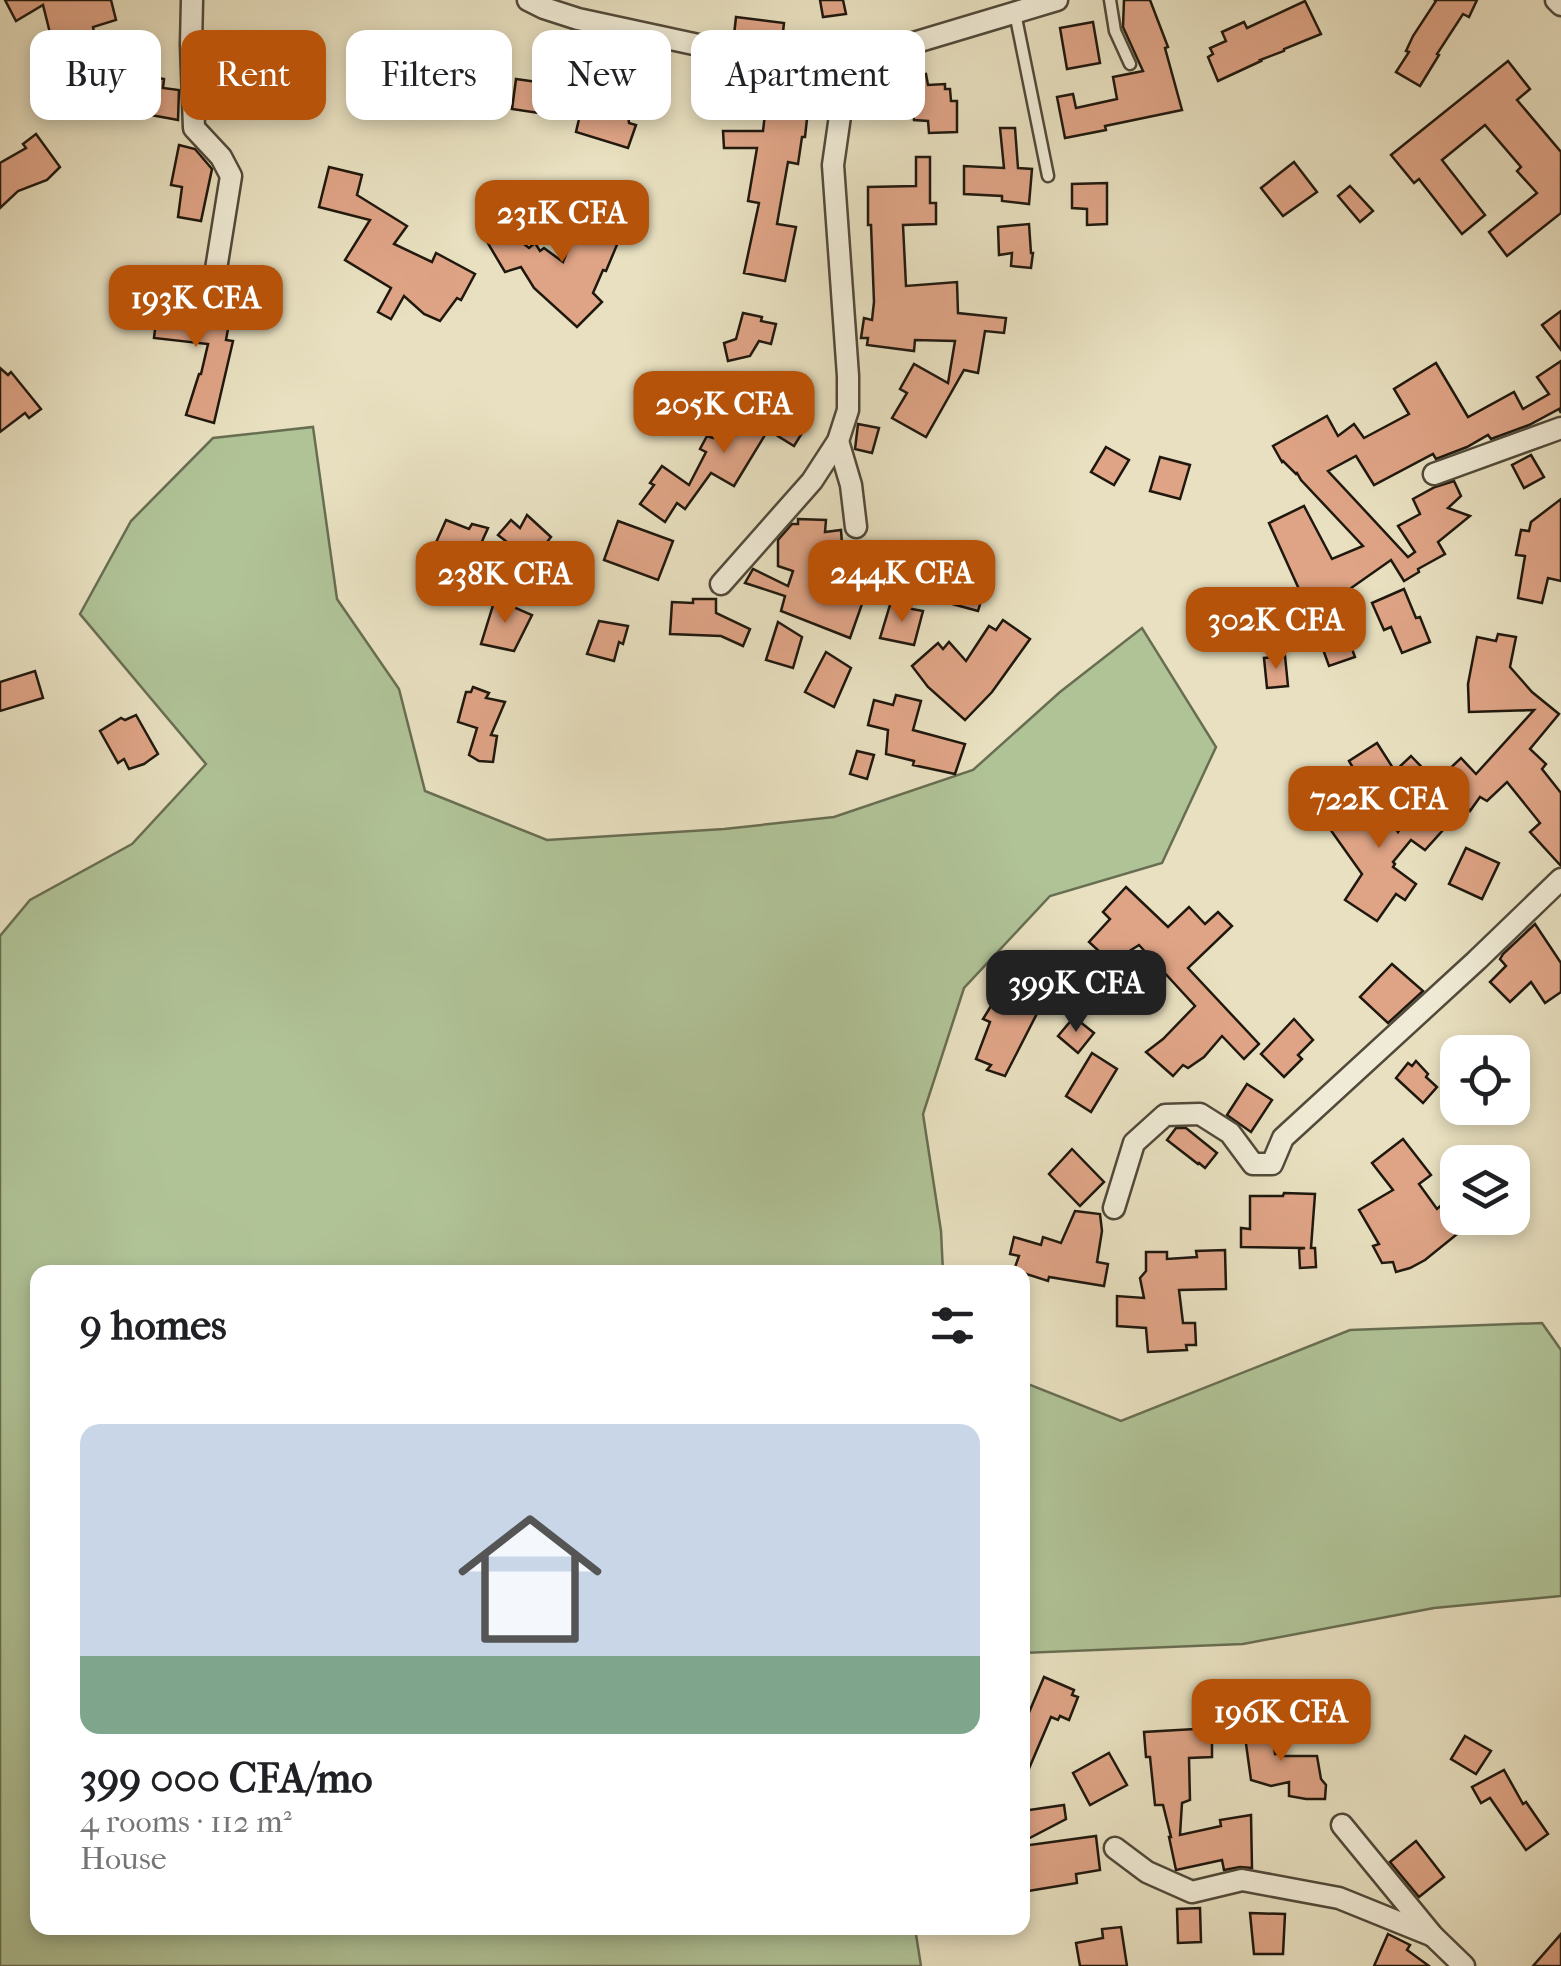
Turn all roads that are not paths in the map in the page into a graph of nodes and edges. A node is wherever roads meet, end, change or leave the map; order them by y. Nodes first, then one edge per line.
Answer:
1 (192, 0) edge
2 (528, 0) edge
3 (1057, 0) edge
4 (1110, 0) edge
5 (1015, 12) junction
6 (925, 39) edge
7 (691, 43) edge
8 (1130, 64) dead end
9 (839, 120) edge
10 (1048, 176) dead end
11 (212, 294) dead end
12 (1561, 428) edge
13 (838, 441) junction
14 (1434, 474) dead end
15 (856, 527) dead end
16 (721, 584) dead end
17 (1561, 879) edge
18 (1114, 1208) dead end
19 (1342, 1825) dead end
20 (1115, 1848) dead end
21 (1433, 1936) junction
22 (1464, 1966) edge

1 - 11 street
2 - 7 street
3 - 5 street
4 - 8 lane
5 - 6 street
5 - 10 lane
9 - 13 street
12 - 14 street
13 - 15 street
13 - 16 street
17 - 18 street
19 - 21 street
20 - 21 street
21 - 22 street

